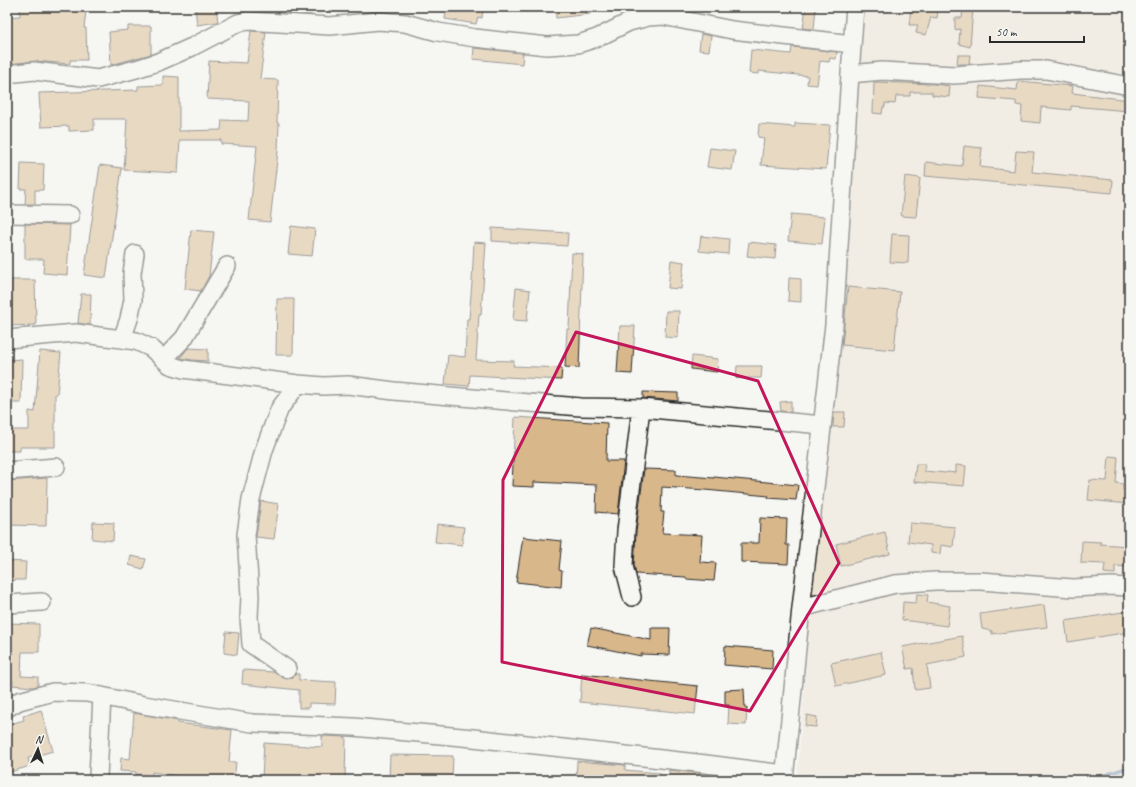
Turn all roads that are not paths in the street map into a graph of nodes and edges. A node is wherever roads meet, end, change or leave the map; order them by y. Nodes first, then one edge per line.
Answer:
1 (855, 7) edge
2 (852, 44) junction
3 (7, 74) edge
4 (850, 74) junction
5 (1129, 86) edge
6 (7, 214) edge
7 (70, 215) dead end
8 (135, 254) dead end
9 (227, 266) dead end
10 (7, 339) edge
11 (122, 339) junction
12 (164, 359) junction
13 (298, 384) junction
14 (641, 408) junction
15 (822, 425) junction
16 (56, 467) dead end
17 (7, 471) edge
18 (1129, 587) edge
19 (632, 596) dead end
20 (42, 602) dead end
21 (7, 604) edge
22 (801, 608) junction
23 (287, 669) dead end
24 (102, 696) junction
25 (7, 708) edge
26 (98, 777) dead end
27 (785, 777) edge

1 - 2 street
2 - 3 street
2 - 4 street
4 - 5 street
4 - 15 street
6 - 7 street
8 - 11 street
9 - 12 street
10 - 11 street
11 - 12 street
12 - 13 street
13 - 14 street
13 - 23 street
14 - 15 street
14 - 19 street
15 - 22 street
16 - 17 street
18 - 22 street
20 - 21 street
22 - 27 street
24 - 25 street
24 - 26 street
24 - 27 street

